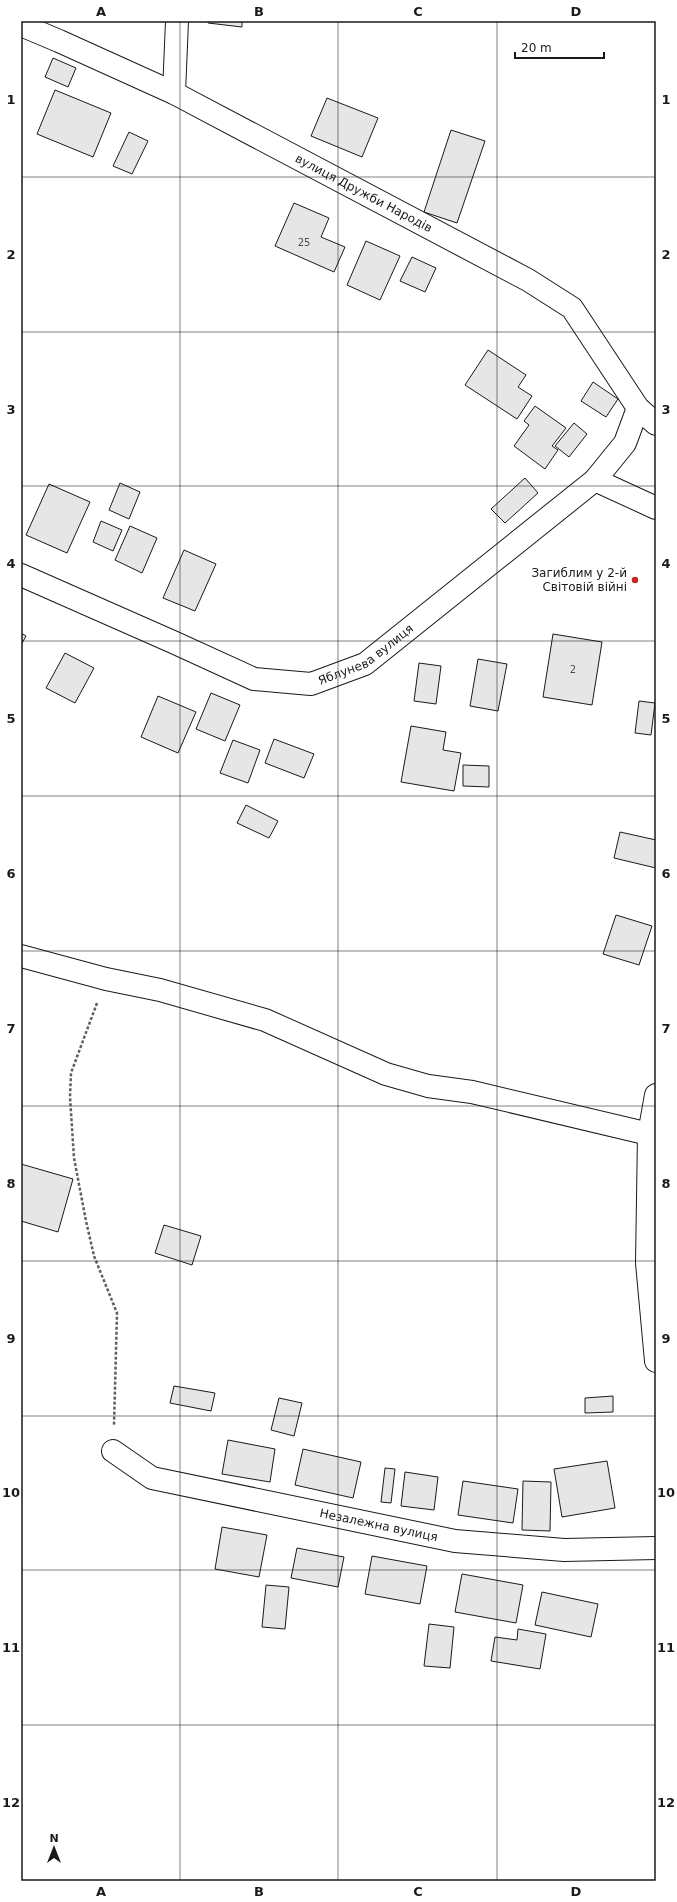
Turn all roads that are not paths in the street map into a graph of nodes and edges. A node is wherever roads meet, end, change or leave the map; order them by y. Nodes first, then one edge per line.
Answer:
1 (177, 21) edge
2 (21, 25) edge
3 (174, 93) junction
4 (638, 408) junction
5 (656, 424) edge
6 (595, 480) junction
7 (656, 508) edge
8 (21, 576) edge
9 (21, 956) edge
10 (656, 1095) edge
11 (649, 1134) junction
12 (656, 1362) edge
13 (113, 1451) road end
14 (656, 1548) edge

1 - 3 street
2 - 3 street, вулиця Дружби Народів
3 - 4 street, вулиця Дружби Народів
4 - 5 street, вулиця Дружби Народів
4 - 6 street, Яблунева вулиця
6 - 7 street
6 - 8 street, Яблунева вулиця
9 - 11 street
10 - 11 street
11 - 12 street
13 - 14 street, Незалежна вулиця

